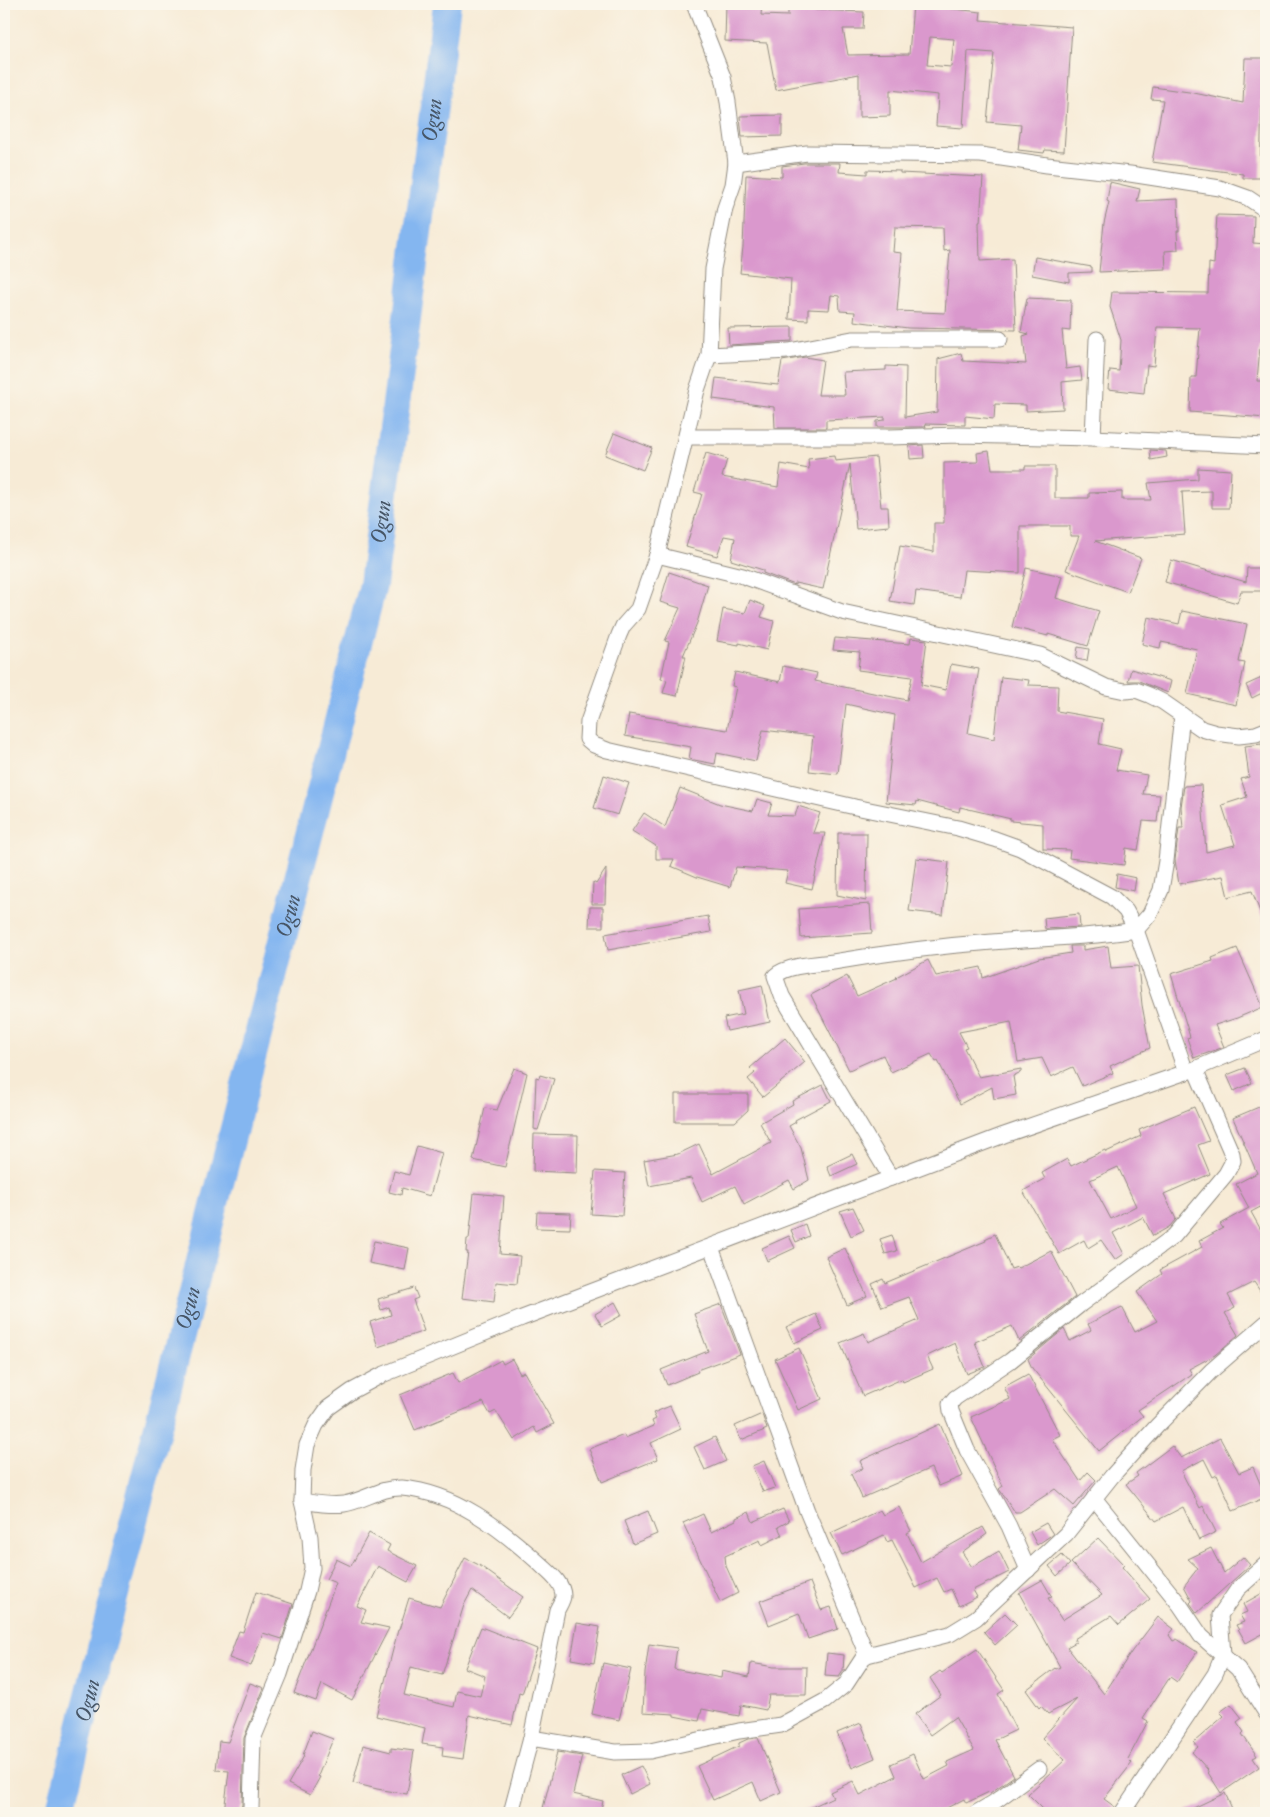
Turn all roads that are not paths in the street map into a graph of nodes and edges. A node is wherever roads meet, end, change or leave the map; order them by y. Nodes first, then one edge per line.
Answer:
1 (694, 4) edge
2 (736, 162) junction
3 (1266, 210) edge
4 (1000, 339) dead end
5 (1097, 339) dead end
6 (709, 355) junction
7 (686, 436) junction
8 (1094, 438) junction
9 (1266, 446) edge
10 (657, 555) junction
11 (1182, 716) junction
12 (1266, 730) edge
13 (1136, 930) junction
14 (1266, 1039) edge
15 (1190, 1071) junction
16 (891, 1178) junction
17 (711, 1247) junction
18 (1266, 1323) edge
19 (1094, 1498) junction
20 (302, 1501) junction
21 (1266, 1564) edge
22 (1028, 1570) junction
23 (867, 1655) junction
24 (1223, 1656) junction
25 (1266, 1713) edge
26 (531, 1738) junction
27 (1040, 1769) dead end
28 (248, 1813) edge
29 (511, 1813) edge
30 (976, 1813) edge
31 (1122, 1813) edge

1 - 2 street
2 - 3 street
2 - 6 street
4 - 6 street
5 - 8 street
6 - 7 street
7 - 8 street
7 - 10 street
8 - 9 street
10 - 11 street
10 - 13 street
11 - 12 street
11 - 13 street
13 - 15 street
13 - 16 street
14 - 15 street
15 - 16 street
15 - 22 street
16 - 17 street
17 - 20 street
17 - 23 street
18 - 19 street
19 - 22 street
19 - 24 street
20 - 26 street
20 - 28 street
21 - 24 street
22 - 23 street
23 - 26 street
24 - 25 street
24 - 31 street
26 - 29 street
27 - 30 street

